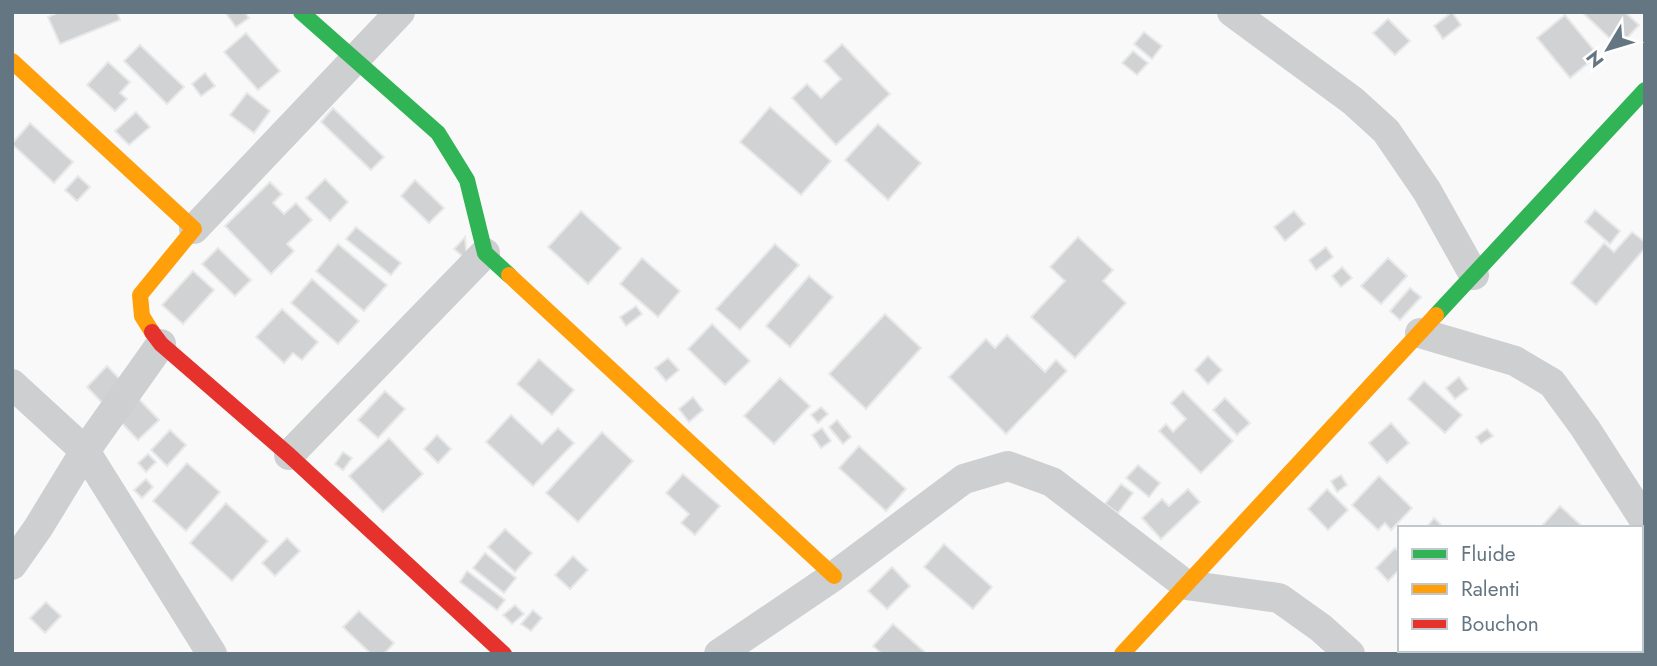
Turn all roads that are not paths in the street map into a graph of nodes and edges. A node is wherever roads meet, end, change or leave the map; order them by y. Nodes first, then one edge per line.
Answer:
1 (302, 12) edge
2 (400, 12) edge
3 (1232, 12) edge
4 (355, 60) junction
5 (12, 61) edge
6 (1645, 90) edge
7 (194, 229) junction
8 (485, 253) junction
9 (1474, 275) junction
10 (1420, 333) junction
11 (161, 344) junction
12 (16, 392) edge
13 (85, 451) junction
14 (289, 455) junction
15 (1645, 521) edge
16 (12, 565) edge
17 (834, 576) junction
18 (1186, 584) junction
19 (212, 654) edge
20 (504, 654) edge
21 (719, 654) edge
22 (1122, 654) edge
23 (1350, 654) edge

1 - 4 street
2 - 4 street
3 - 9 street
4 - 7 street
4 - 8 street
5 - 7 street
6 - 9 street
7 - 11 street
8 - 14 street
8 - 17 street
9 - 10 street
10 - 15 street
10 - 18 street
11 - 13 street
11 - 14 street
12 - 13 street
13 - 16 street
13 - 19 street
14 - 20 street
17 - 18 street
17 - 21 street
18 - 22 street
18 - 23 street

